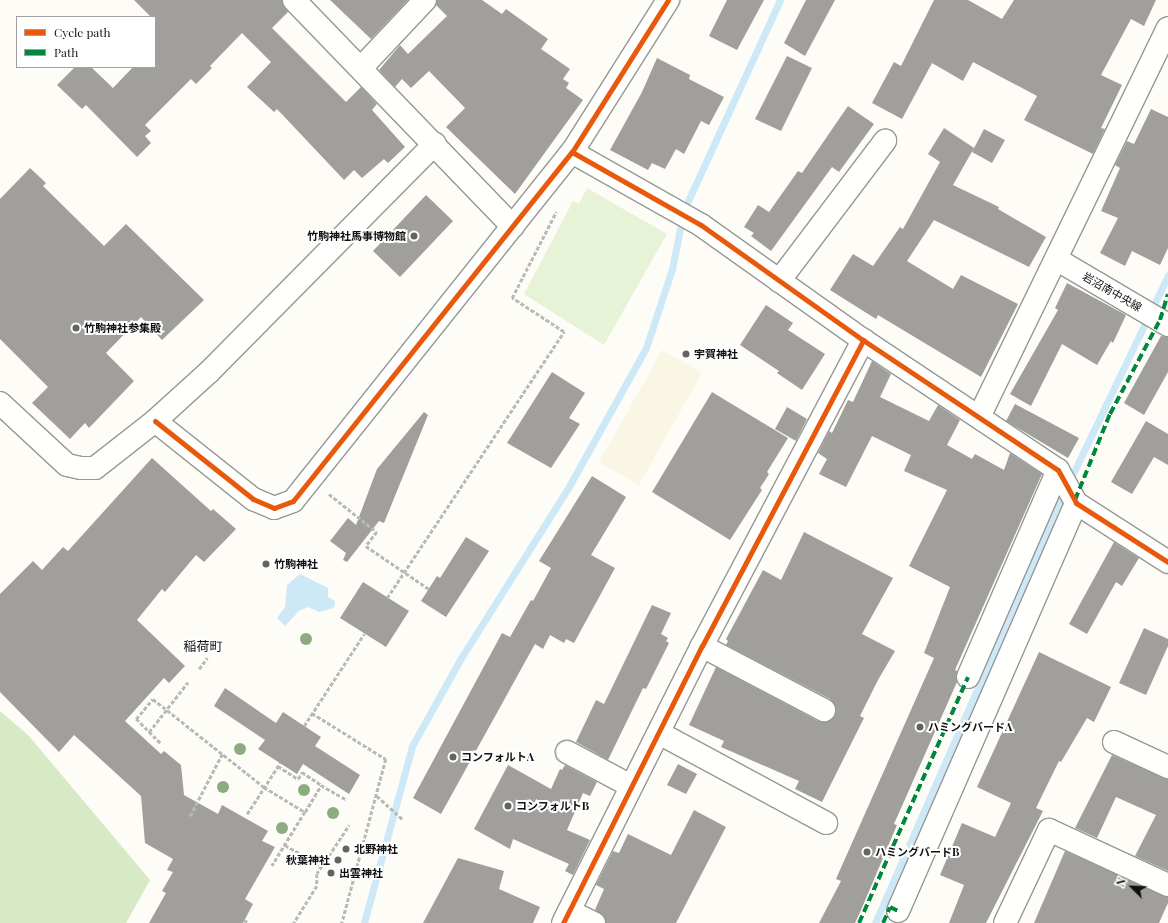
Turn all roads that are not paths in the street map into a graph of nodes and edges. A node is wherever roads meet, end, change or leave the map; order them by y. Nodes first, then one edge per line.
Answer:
1 (425, 0) edge
2 (668, 0) edge
3 (301, 2) edge
4 (1168, 28) edge
5 (361, 68) junction
6 (885, 141) dead end
7 (435, 144) junction
8 (572, 152) junction
9 (513, 227) junction
10 (1056, 259) junction
11 (780, 281) junction
12 (1154, 317) edge
13 (863, 340) junction
14 (0, 403) edge
15 (979, 417) junction
16 (155, 421) junction
17 (1067, 486) junction
18 (1168, 562) edge
19 (702, 646) junction
20 (968, 677) dead end
21 (824, 710) dead end
22 (659, 733) junction
23 (1114, 742) dead end
24 (567, 752) dead end
25 (1168, 767) edge
26 (631, 786) junction
27 (826, 823) dead end
28 (1168, 884) edge
29 (898, 911) dead end
30 (566, 917) edge
31 (594, 923) edge
32 (1006, 923) edge

1 - 5 street
2 - 8 street
3 - 5 street
4 - 10 street
5 - 7 street
6 - 11 street
7 - 9 street
7 - 16 street
8 - 9 street
8 - 11 street
9 - 16 street
10 - 12 street, 岩沼南中央線
10 - 15 street
11 - 13 street
13 - 15 street
13 - 19 street
14 - 16 street
15 - 17 street
17 - 18 street
17 - 20 street
17 - 29 street
19 - 21 street
19 - 22 street
22 - 26 street
22 - 27 street
23 - 25 street
24 - 26 street
26 - 30 street
28 - 32 street
30 - 31 street

